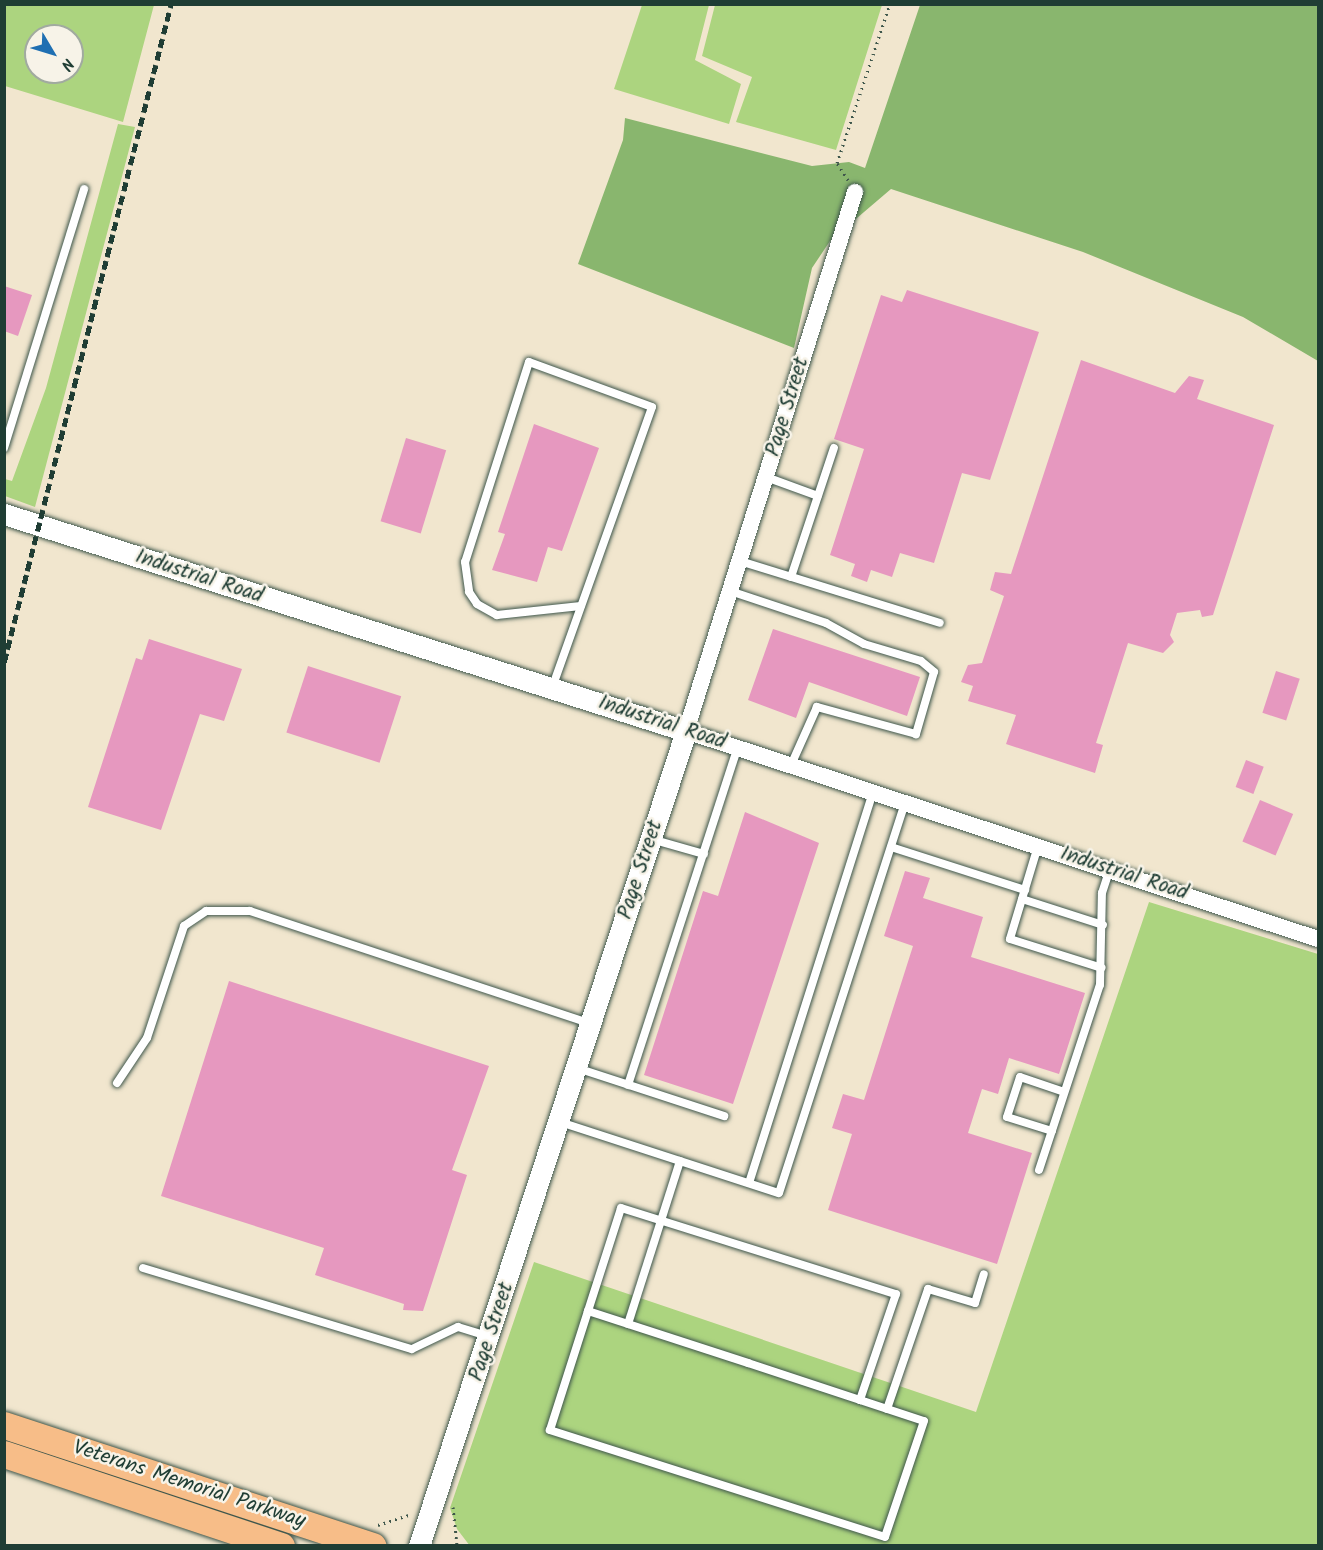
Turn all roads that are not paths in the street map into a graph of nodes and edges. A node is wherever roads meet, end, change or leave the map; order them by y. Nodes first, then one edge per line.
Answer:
1 (84, 189) dead end
2 (855, 192) road end
3 (4, 448) edge
4 (834, 448) dead end
5 (766, 477) junction
6 (818, 496) junction
7 (4, 514) edge
8 (740, 561) junction
9 (791, 577) junction
10 (730, 591) junction
11 (581, 606) junction
12 (940, 623) dead end
13 (552, 688) junction
14 (686, 731) junction
15 (738, 747) junction
16 (791, 765) junction
17 (873, 792) junction
18 (905, 803) junction
19 (651, 838) junction
20 (1038, 846) junction
21 (891, 847) junction
22 (704, 854) junction
23 (1110, 869) junction
24 (1024, 894) junction
25 (1102, 925) junction
26 (1318, 939) edge
27 (1102, 968) junction
28 (591, 1024) junction
29 (577, 1068) junction
30 (117, 1083) dead end
31 (628, 1085) junction
32 (1064, 1092) junction
33 (724, 1116) dead end
34 (560, 1122) junction
35 (1052, 1131) junction
36 (680, 1161) junction
37 (1039, 1170) dead end
38 (749, 1183) junction
39 (661, 1221) junction
40 (143, 1268) dead end
41 (984, 1274) dead end
42 (588, 1311) junction
43 (628, 1324) junction
44 (491, 1337) junction
45 (860, 1400) junction
46 (887, 1409) junction
47 (4, 1425) edge
48 (4, 1454) edge
49 (281, 1545) edge
50 (373, 1545) edge
51 (419, 1545) edge

1 - 3 lane
2 - 5 street, Page Street
4 - 6 lane
5 - 6 lane
5 - 8 street, Page Street
6 - 9 lane
7 - 13 street, Industrial Road
8 - 9 lane
8 - 10 street, Page Street
9 - 12 lane
10 - 14 street, Page Street
10 - 16 lane
11 - 11 lane
11 - 13 lane
13 - 14 street, Industrial Road
14 - 15 street, Industrial Road
14 - 19 street, Page Street
15 - 16 street, Industrial Road
15 - 22 lane
16 - 17 street, Industrial Road
17 - 18 street, Industrial Road
17 - 38 lane
18 - 20 street, Industrial Road
18 - 21 lane
19 - 22 lane
19 - 28 street, Page Street
20 - 23 street, Industrial Road
20 - 24 lane
21 - 24 lane
21 - 38 lane
22 - 31 lane
23 - 25 lane
23 - 26 street, Industrial Road
24 - 25 lane
24 - 27 lane
25 - 27 lane
27 - 32 lane
28 - 29 street, Page Street
28 - 30 lane
29 - 31 lane
29 - 34 street, Page Street
31 - 33 lane
32 - 35 lane
32 - 35 lane
34 - 36 lane
34 - 44 street, Page Street
35 - 37 lane
36 - 38 lane
36 - 39 lane
39 - 42 lane
39 - 43 lane
39 - 45 lane
40 - 44 lane
41 - 46 lane
42 - 43 lane
42 - 46 lane
43 - 45 lane
44 - 51 street, Page Street
45 - 46 lane
47 - 50 highway, Veterans Memorial Parkway
48 - 49 highway, Veterans Memorial Parkway

